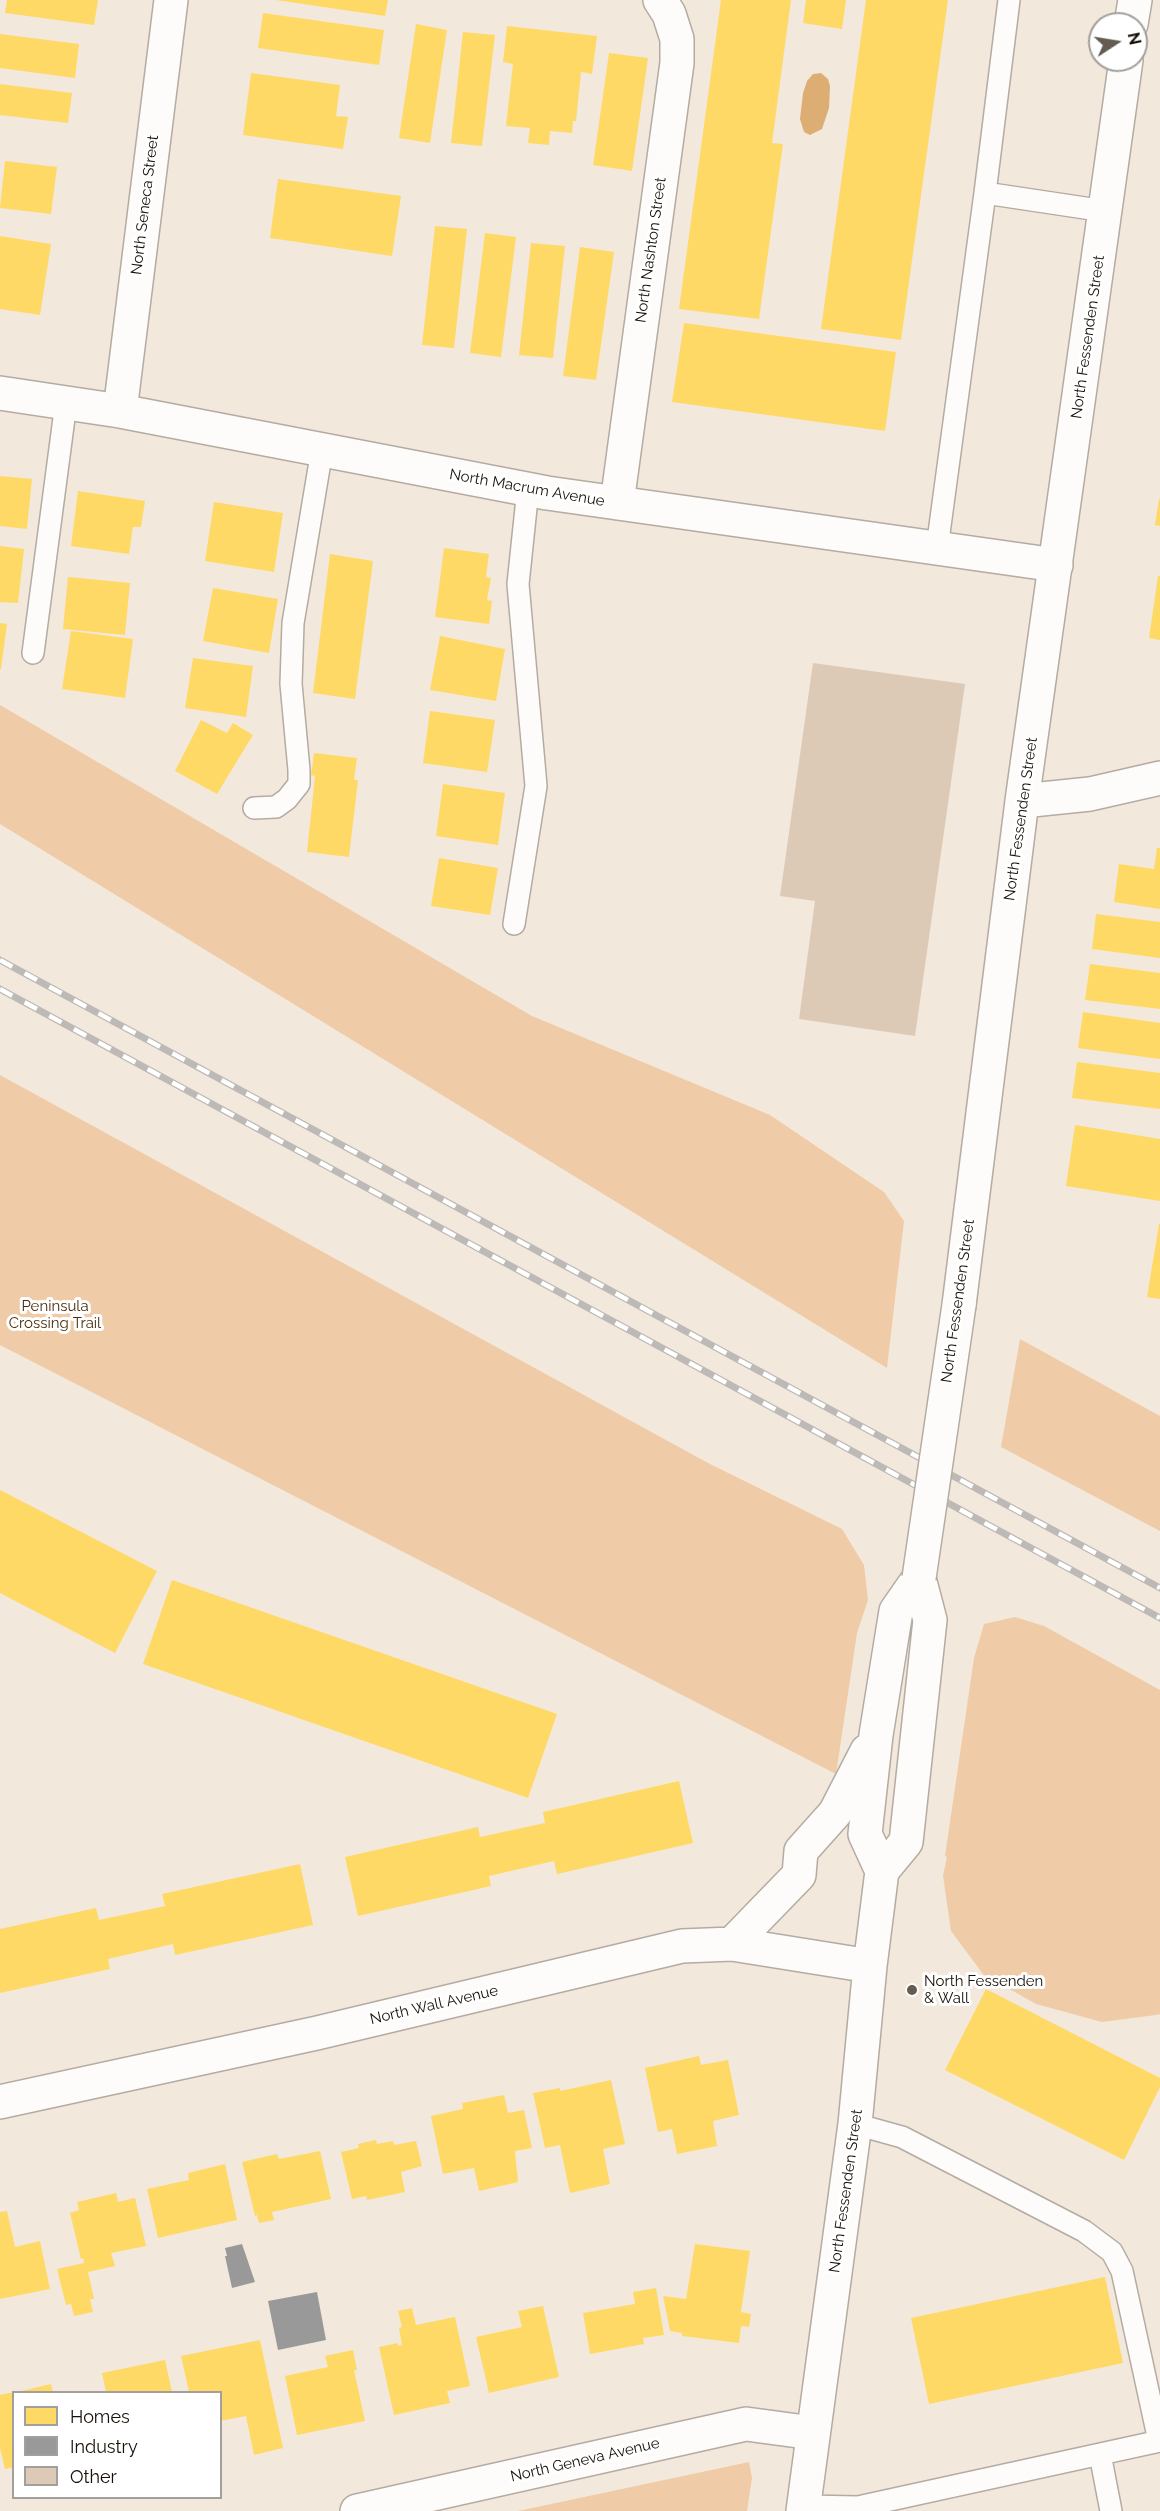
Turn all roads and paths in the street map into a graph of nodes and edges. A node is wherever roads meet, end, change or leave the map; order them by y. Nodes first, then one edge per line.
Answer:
1 (171, 0) edge
2 (660, 0) edge
3 (1009, 0) edge
4 (1124, 72) edge
5 (985, 193) junction
6 (1105, 211) junction
7 (0, 393) edge
8 (66, 403) junction
9 (120, 411) junction
10 (322, 450) junction
11 (528, 489) junction
12 (616, 503) junction
13 (937, 548) junction
14 (1056, 565) junction
15 (33, 653) dead end
16 (1160, 778) edge
17 (1022, 801) junction
18 (254, 808) dead end
19 (514, 924) dead end
20 (919, 1578) junction
21 (876, 1735) junction
22 (882, 1871) junction
23 (732, 1944) junction
24 (870, 1966) junction
25 (0, 2102) edge
26 (855, 2124) junction
27 (813, 2433) junction
28 (1160, 2441) edge
29 (1100, 2454) junction
30 (804, 2508) edge
31 (357, 2511) edge
32 (1111, 2511) edge

1 - 9 street, North Seneca Street
2 - 12 street, North Nashton Street
3 - 5 lane
4 - 6 street, North Fessenden Street
5 - 6 lane
5 - 13 lane
6 - 14 street, North Fessenden Street
7 - 8 street, North Macrum Avenue
8 - 9 street, North Macrum Avenue
8 - 15 lane
9 - 10 street, North Macrum Avenue
10 - 11 street, North Macrum Avenue
10 - 18 lane
11 - 12 street, North Macrum Avenue
11 - 19 lane
12 - 13 street, North Macrum Avenue
13 - 14 street, North Macrum Avenue
14 - 17 street, North Fessenden Street
16 - 17 street
17 - 20 street, North Fessenden Street, bridge
20 - 21 street, North Fessenden Street
20 - 22 street, North Fessenden Street
21 - 22 street, North Fessenden Street
21 - 23 street
22 - 24 street, North Fessenden Street
23 - 24 street, North Wall Avenue
23 - 25 street, North Wall Avenue
24 - 26 street, North Fessenden Street
26 - 27 street, North Fessenden Street
26 - 28 lane
27 - 30 street, North Fessenden Street
27 - 31 street, North Geneva Avenue
28 - 29 lane
29 - 30 lane
29 - 32 lane

